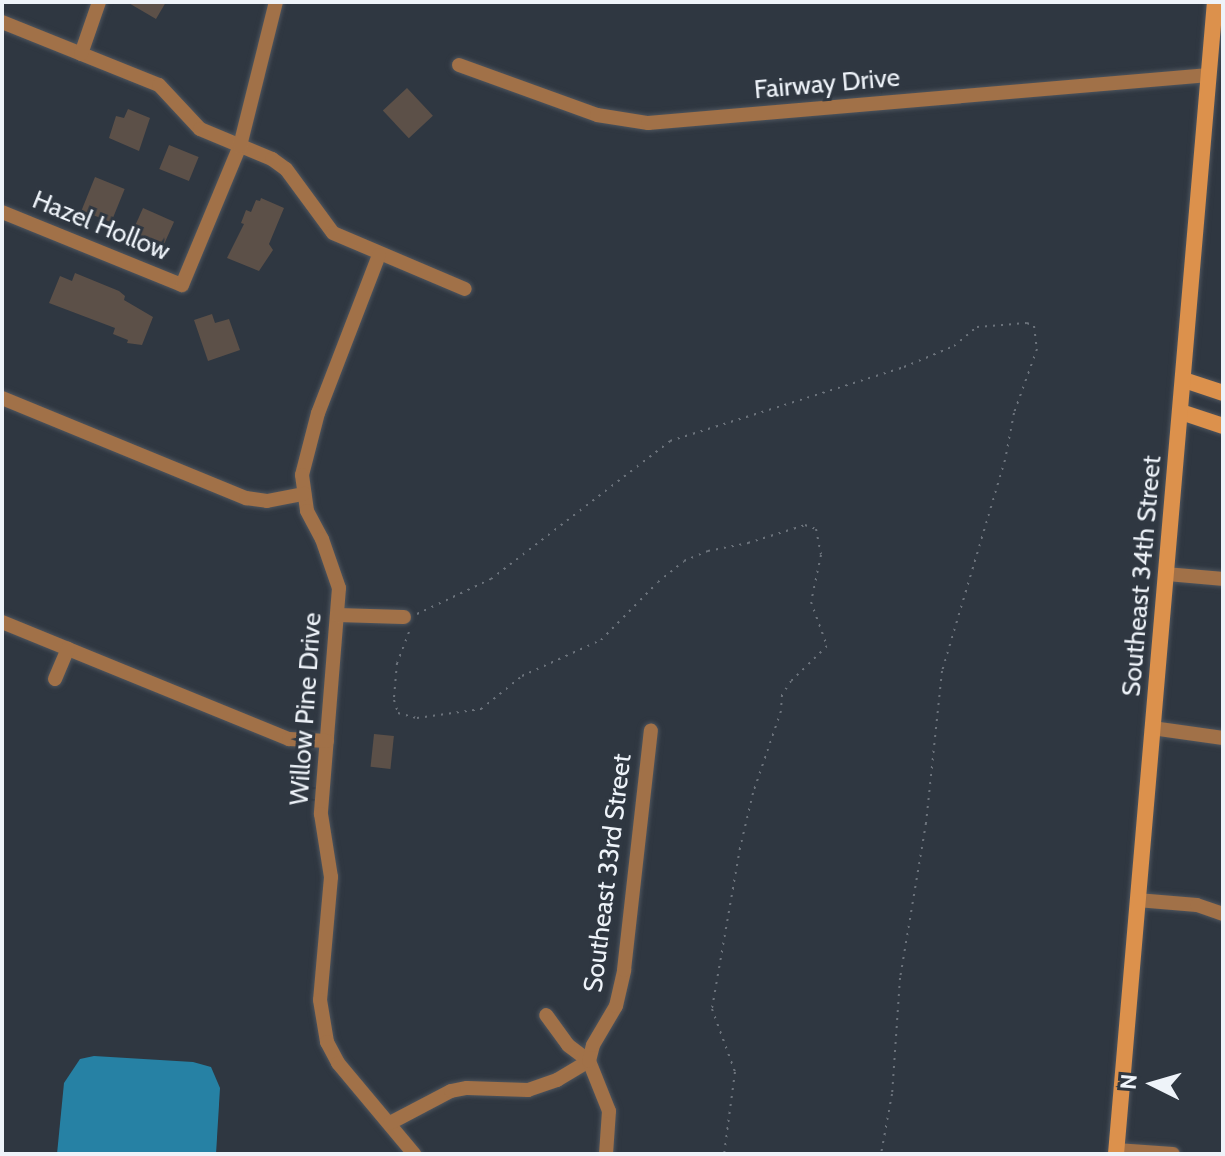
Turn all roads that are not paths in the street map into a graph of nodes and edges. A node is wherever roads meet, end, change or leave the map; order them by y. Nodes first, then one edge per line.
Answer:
1 (99, 2) edge
2 (276, 2) edge
3 (1215, 2) edge
4 (2, 22) edge
5 (81, 54) junction
6 (459, 65) dead end
7 (1209, 75) junction
8 (240, 146) junction
9 (2, 212) edge
10 (379, 255) junction
11 (465, 289) dead end
12 (1184, 380) junction
13 (1223, 393) edge
14 (2, 398) edge
15 (1181, 412) junction
16 (1223, 426) edge
17 (304, 494) junction
18 (1166, 574) junction
19 (1223, 579) edge
20 (337, 615) junction
21 (404, 617) road end
22 (2, 622) edge
23 (68, 649) junction
24 (55, 679) dead end
25 (1152, 728) junction
26 (651, 731) dead end
27 (1223, 738) edge
28 (327, 741) junction
29 (1137, 900) junction
30 (1223, 914) edge
31 (546, 1015) dead end
32 (589, 1061) junction
33 (390, 1123) junction
34 (1116, 1152) edge
35 (414, 1154) edge
36 (606, 1154) edge
37 (1173, 1154) edge

1 - 5 street
2 - 8 street
3 - 7 street, Southeast 34th Street
4 - 5 street
5 - 8 street
6 - 7 street, Fairway Drive
7 - 12 street, Southeast 34th Street
8 - 9 street, Hazel Hollow
8 - 10 street
10 - 11 street
10 - 17 street, Willow Pine Drive
12 - 13 street
12 - 15 street, Southeast 34th Street
14 - 17 street
15 - 16 street
15 - 18 street, Southeast 34th Street
17 - 20 street, Willow Pine Drive
18 - 19 street
18 - 25 street, Southeast 34th Street
20 - 21 street
20 - 28 street, Willow Pine Drive
22 - 23 street
23 - 24 street
23 - 28 street
25 - 27 street
25 - 29 street, Southeast 34th Street
26 - 32 street, Southeast 33rd Street
28 - 33 street, Willow Pine Drive
29 - 30 street
29 - 34 street, Southeast 34th Street
31 - 32 street
32 - 33 street
32 - 36 street
33 - 35 street, Willow Pine Drive
34 - 37 street

